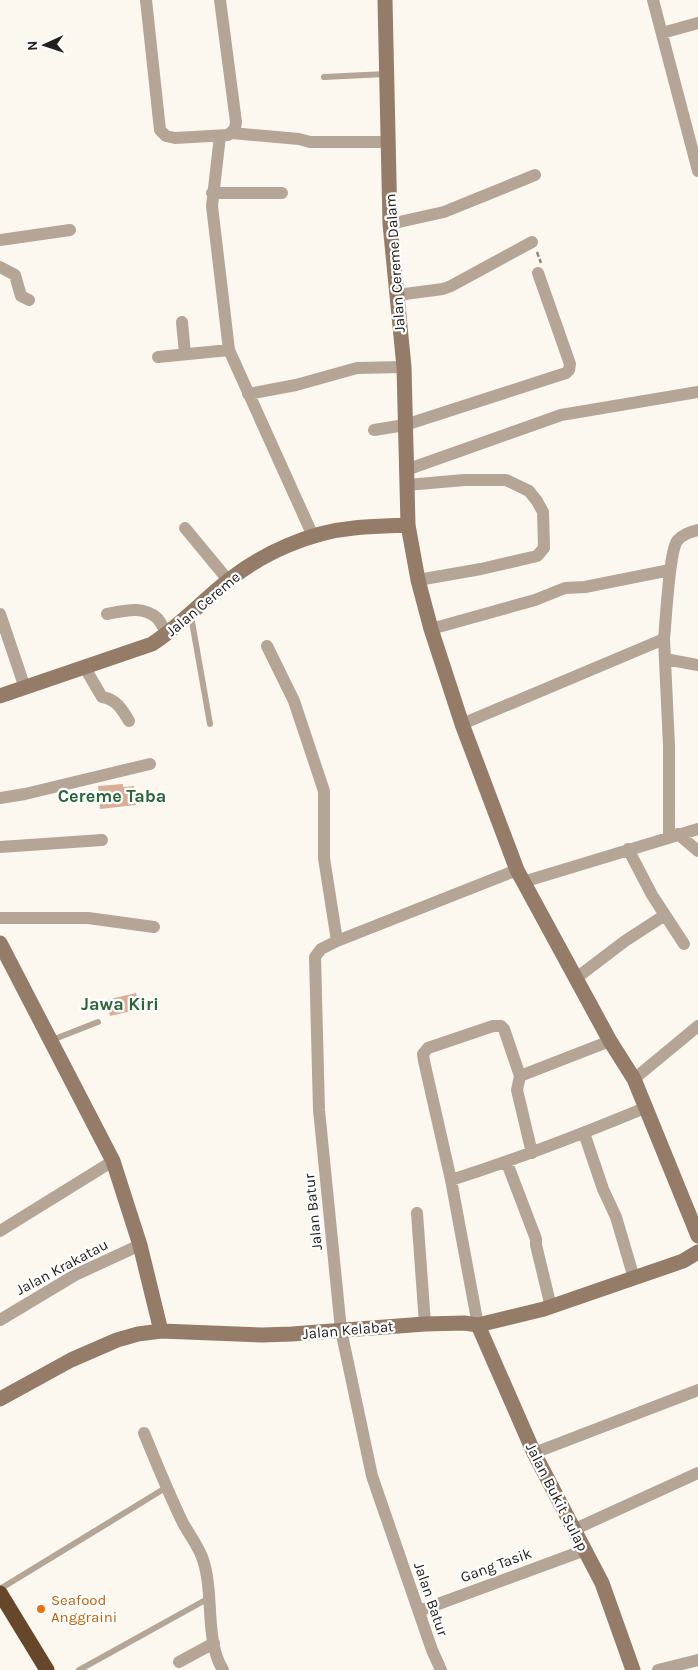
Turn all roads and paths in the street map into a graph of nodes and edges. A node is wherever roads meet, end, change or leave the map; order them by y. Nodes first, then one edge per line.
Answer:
1 (146, 0) edge
2 (220, 0) edge
3 (385, 0) edge
4 (653, 0) edge
5 (698, 23) edge
6 (662, 33) junction
7 (387, 74) junction
8 (324, 77) dead end
9 (226, 135) junction
10 (388, 142) junction
11 (695, 144) edge
12 (698, 171) edge
13 (535, 175) dead end
14 (212, 193) junction
15 (282, 193) dead end
16 (390, 224) junction
17 (70, 230) dead end
18 (0, 240) edge
19 (532, 242) joint
20 (0, 268) edge
21 (538, 273) joint
22 (397, 295) junction
23 (29, 300) dead end
24 (182, 322) dead end
25 (229, 350) junction
26 (185, 354) junction
27 (158, 357) dead end
28 (404, 367) junction
29 (698, 392) edge
30 (248, 394) junction
31 (405, 425) junction
32 (374, 430) dead end
33 (407, 478) junction
34 (408, 525) junction
35 (185, 528) dead end
36 (698, 530) edge
37 (312, 536) junction
38 (670, 570) junction
39 (228, 580) junction
40 (418, 580) junction
41 (0, 614) edge
42 (107, 614) dead end
43 (190, 614) junction
44 (430, 629) junction
45 (167, 634) junction
46 (664, 638) junction
47 (267, 646) dead end
48 (665, 659) junction
49 (698, 665) edge
50 (85, 668) junction
51 (25, 688) junction
52 (0, 696) edge
53 (129, 721) dead end
54 (210, 724) dead end
55 (462, 724) junction
56 (150, 764) dead end
57 (0, 798) edge
58 (698, 829) edge
59 (673, 836) junction
60 (102, 840) dead end
61 (0, 847) edge
62 (628, 849) junction
63 (698, 851) edge
64 (520, 876) junction
65 (665, 915) junction
66 (0, 918) edge
67 (154, 927) dead end
68 (337, 941) junction
69 (0, 943) edge
70 (684, 944) dead end
71 (575, 978) junction
72 (98, 1022) dead end
73 (698, 1026) edge
74 (51, 1041) junction
75 (610, 1041) junction
76 (520, 1076) junction
77 (634, 1079) junction
78 (647, 1107) junction
79 (584, 1133) junction
80 (532, 1153) junction
81 (113, 1161) junction
82 (507, 1162) junction
83 (451, 1180) junction
84 (417, 1213) dead end
85 (0, 1230) edge
86 (698, 1236) edge
87 (140, 1245) junction
88 (698, 1252) edge
89 (634, 1278) junction
90 (552, 1307) junction
91 (0, 1320) edge
92 (425, 1324) junction
93 (478, 1325) junction
94 (341, 1330) junction
95 (161, 1331) junction
96 (698, 1390) edge
97 (0, 1399) edge
98 (144, 1433) dead end
99 (534, 1453) junction
100 (698, 1473) edge
101 (167, 1487) junction
102 (573, 1530) junction
103 (585, 1550) junction
104 (0, 1589) edge
105 (0, 1593) edge
106 (209, 1598) junction
107 (418, 1611) junction
108 (214, 1643) junction
109 (698, 1660) edge
110 (179, 1662) dead end
111 (630, 1669) edge
112 (47, 1670) edge
113 (79, 1670) edge
114 (223, 1670) edge
115 (440, 1670) edge
116 (658, 1670) edge

1 - 9 street
2 - 9 street
3 - 7 street, Jalan Cereme Dalam
4 - 6 street
5 - 6 street
6 - 11 street
7 - 8 lane
7 - 10 street, Jalan Cereme Dalam
9 - 10 street
9 - 14 street
10 - 16 street, Jalan Cereme Dalam
11 - 12 street
13 - 16 street
14 - 15 street
14 - 25 street
16 - 22 street, Jalan Cereme Dalam
17 - 18 street
19 - 21 path
19 - 22 street
20 - 23 street
21 - 31 street
22 - 28 street, Jalan Cereme Dalam
24 - 26 street
25 - 26 street
25 - 30 street
26 - 27 street
28 - 30 street
28 - 31 street, Jalan Cereme Dalam
29 - 33 street
30 - 37 street
31 - 32 street
31 - 33 street, Jalan Cereme Dalam
33 - 34 street, Jalan Cereme Dalam
33 - 40 street
34 - 37 street, Jalan Cereme
34 - 40 street, Jalan Cereme Dalam
35 - 39 street
36 - 38 street
37 - 39 street, Jalan Cereme
38 - 44 street
38 - 46 street
39 - 43 street, Jalan Cereme
40 - 44 street, Jalan Cereme Dalam
41 - 51 street
42 - 45 street
43 - 45 street, Jalan Cereme
43 - 54 lane
44 - 55 street, Jalan Cereme Dalam
45 - 50 street, Jalan Cereme
46 - 48 street
46 - 55 street
47 - 68 street
48 - 49 street
48 - 59 street
50 - 51 street, Jalan Cereme
50 - 53 street
51 - 52 street, Jalan Cereme
55 - 64 street, Jalan Cereme Dalam
56 - 57 street
58 - 59 street, Jalan Batur
59 - 62 street, Jalan Batur
59 - 63 street
60 - 61 street
62 - 64 street, Jalan Batur
62 - 65 street
64 - 68 street, Jalan Batur
64 - 71 street, Jalan Cereme Dalam
65 - 70 street
65 - 71 street
66 - 67 street
68 - 94 street, Jalan Batur
69 - 74 street
71 - 75 street, Jalan Cereme Dalam
72 - 74 lane
73 - 77 street
74 - 81 street
75 - 76 street
75 - 77 street, Jalan Cereme Dalam
76 - 80 street
76 - 83 street
77 - 78 street, Jalan Cereme Dalam
78 - 79 street
78 - 86 street, Jalan Cereme Dalam
79 - 80 street
79 - 89 street
80 - 82 street
81 - 85 street
81 - 87 street
82 - 83 street
82 - 90 street
83 - 93 street
84 - 92 street
87 - 91 street, Jalan Krakatau
87 - 95 street
88 - 89 street, Jalan Kelabat
89 - 90 street, Jalan Kelabat
90 - 93 street, Jalan Kelabat
92 - 93 street, Jalan Kelabat
92 - 94 street, Jalan Kelabat
93 - 99 street, Jalan Bukit Sulap
94 - 95 street, Jalan Kelabat
94 - 107 street, Jalan Batur
95 - 97 street, Jalan Kelabat
96 - 99 street
98 - 101 street
99 - 102 street, Jalan Bukit Sulap
100 - 102 street
101 - 104 lane
101 - 106 street
102 - 103 street, Jalan Bukit Sulap
103 - 107 street, Gang Tasik
103 - 111 street, Jalan Bukit Sulap
105 - 112 highway
106 - 108 street
106 - 113 lane
107 - 115 street, Jalan Batur
108 - 110 street
108 - 114 street
109 - 116 street

